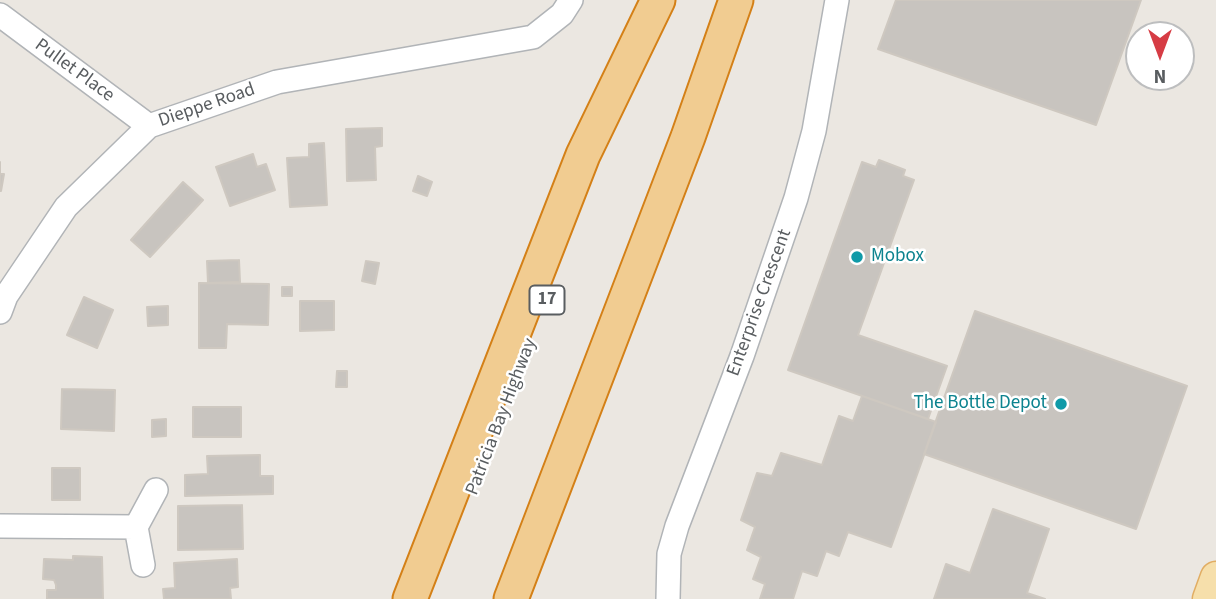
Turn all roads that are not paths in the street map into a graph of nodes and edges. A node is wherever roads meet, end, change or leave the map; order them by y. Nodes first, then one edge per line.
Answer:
1 (570, 0) edge
2 (659, 0) edge
3 (736, 0) edge
4 (837, 0) edge
5 (0, 15) edge
6 (149, 126) junction
7 (0, 312) edge
8 (156, 490) dead end
9 (0, 526) edge
10 (136, 527) junction
11 (143, 565) dead end
12 (1216, 579) edge
13 (411, 599) edge
14 (434, 599) edge
15 (511, 599) edge
16 (668, 599) edge
17 (1208, 599) edge

1 - 6 street, Dieppe Road
2 - 13 highway
2 - 14 highway, Patricia Bay Highway / 17
3 - 15 highway
4 - 16 street, Enterprise Crescent
5 - 6 street, Pullet Place
6 - 7 street, Dieppe Road
8 - 10 street
9 - 10 street
10 - 11 street
12 - 17 main road

